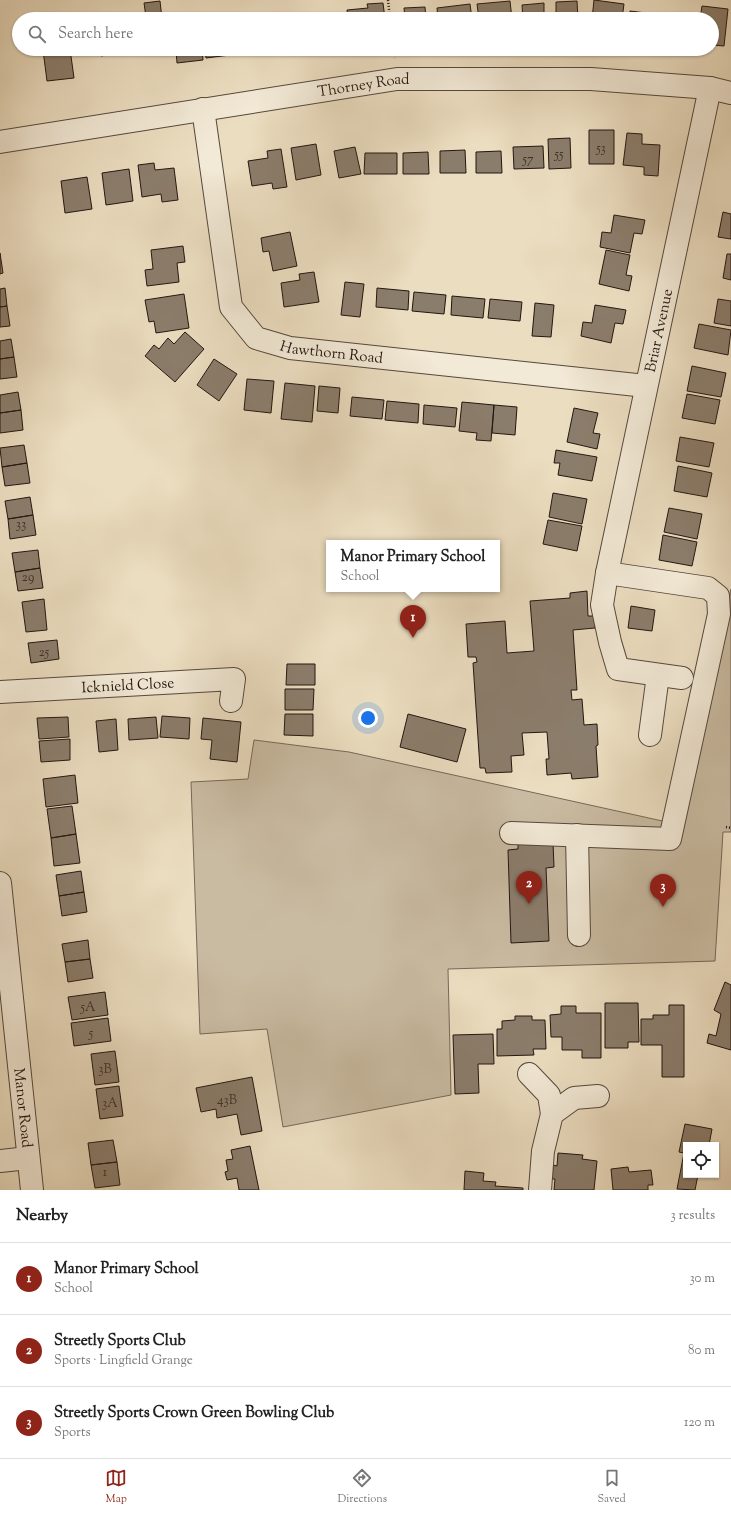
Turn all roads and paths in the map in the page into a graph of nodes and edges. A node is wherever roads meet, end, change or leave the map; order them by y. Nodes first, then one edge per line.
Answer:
1 (388, 0) edge
2 (389, 12) edge
3 (710, 88) junction
4 (731, 93) edge
5 (203, 109) junction
6 (0, 142) edge
7 (646, 386) junction
8 (607, 573) junction
9 (658, 675) junction
10 (682, 678) dead end
11 (0, 692) edge
12 (231, 701) dead end
13 (650, 735) dead end
14 (726, 827) dead end
15 (731, 828) edge
16 (511, 833) dead end
17 (577, 835) junction
18 (0, 883) edge
19 (579, 935) dead end
20 (529, 1074) dead end
21 (598, 1096) dead end
22 (552, 1114) junction
23 (28, 1158) junction
24 (0, 1161) edge
25 (32, 1190) edge
26 (540, 1190) edge

1 - 2 path
3 - 4 street, Thorney Road
3 - 5 street, Thorney Road
3 - 7 street, Briar Avenue
5 - 6 street, Thorney Road
5 - 7 street, Hawthorn Road
7 - 8 street, Briar Avenue
8 - 9 street, Briar Avenue
8 - 17 street
9 - 10 street
9 - 13 street
11 - 12 street, Icknield Close
14 - 15 path
16 - 17 street
17 - 19 street
18 - 23 street, Manor Road
20 - 22 street
21 - 22 street
22 - 26 street
23 - 24 street
23 - 25 street, Manor Road

